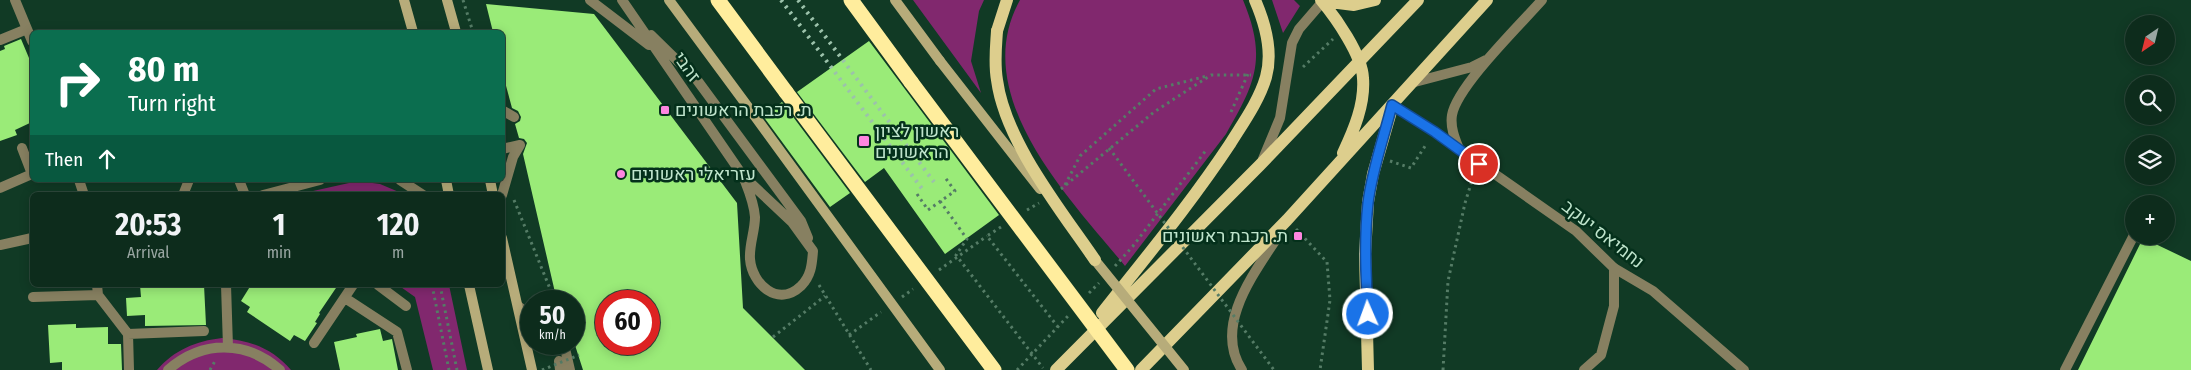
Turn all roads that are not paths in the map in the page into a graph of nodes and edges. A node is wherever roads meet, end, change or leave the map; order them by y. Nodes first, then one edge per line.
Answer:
1 (15, 0) edge
2 (404, 0) edge
3 (447, 0) edge
4 (590, 0) edge
5 (622, 0) edge
6 (668, 0) edge
7 (718, 0) edge
8 (851, 0) edge
9 (895, 0) edge
10 (1007, 0) edge
11 (1255, 0) edge
12 (1322, 0) edge
13 (1376, 0) edge
14 (1418, 0) edge
15 (1487, 0) edge
16 (1542, 0) edge
17 (635, 19) junction
18 (28, 29) junction
19 (412, 30) edge
20 (455, 30) edge
21 (30, 35) edge
22 (0, 40) edge
23 (656, 49) junction
24 (1489, 59) junction
25 (1359, 61) junction
26 (1411, 83) junction
27 (1392, 105) junction
28 (505, 112) edge
29 (505, 119) edge
30 (22, 148) dead end
31 (505, 148) edge
32 (1459, 149) junction
33 (1338, 164) junction
34 (1260, 165) junction
35 (30, 169) edge
36 (30, 175) edge
37 (743, 176) junction
38 (312, 182) edge
39 (403, 182) edge
40 (0, 188) edge
41 (274, 192) edge
42 (418, 192) edge
43 (503, 192) edge
44 (1288, 220) junction
45 (30, 238) edge
46 (0, 245) edge
47 (2128, 245) edge
48 (505, 251) edge
49 (813, 251) junction
50 (1095, 260) junction
51 (1614, 268) junction
52 (226, 287) edge
53 (353, 287) edge
54 (381, 287) edge
55 (469, 287) edge
56 (98, 290) edge
57 (33, 296) dead end
58 (345, 298) junction
59 (406, 306) dead end
60 (518, 306) joint
61 (204, 331) dead end
62 (128, 334) junction
63 (314, 343) dead end
64 (228, 347) junction
65 (567, 355) edge
66 (1068, 356) junction
67 (129, 370) edge
68 (168, 370) edge
69 (280, 370) edge
70 (407, 370) edge
71 (488, 370) edge
72 (532, 370) edge
73 (570, 370) edge
74 (940, 370) edge
75 (994, 370) edge
76 (1056, 370) edge
77 (1127, 370) edge
78 (1141, 370) edge
79 (1184, 370) edge
80 (1242, 370) edge
81 (1368, 370) edge
82 (1584, 370) edge
83 (1744, 370) edge
84 (2065, 370) edge

1 - 18 street
2 - 19 main road
3 - 20 main road
4 - 23 street
5 - 17 street, זהבי
6 - 74 main road, bridge
7 - 75 highway, bridge
8 - 77 highway, bridge
9 - 50 main road, bridge
10 - 50 main road, bridge
11 - 66 main road
12 - 13 main road
12 - 25 main road
12 - 34 street
14 - 25 main road
15 - 26 main road
16 - 24 street
17 - 23 street, זהבי
17 - 49 street
18 - 21 street
18 - 22 street
23 - 37 street, זהבי
24 - 26 street
24 - 32 street
25 - 33 main road
25 - 34 main road
26 - 27 main road
27 - 32 street, נחמיאס יעקב
27 - 33 main road
27 - 81 main road
28 - 29 street
30 - 35 street
31 - 43 street
32 - 51 street, נחמיאס יעקב
33 - 44 main road
34 - 66 main road
36 - 40 street
37 - 49 street
37 - 49 street
38 - 41 street
39 - 42 street
44 - 78 main road
44 - 80 street
45 - 46 street
47 - 84 street
48 - 60 main road
50 - 79 main road, bridge
51 - 82 street
51 - 83 street, נחמיאס יעקב
52 - 64 street
53 - 58 street
54 - 59 street
55 - 71 main road
56 - 57 street
56 - 62 street
58 - 63 street
58 - 70 street
60 - 72 main road
61 - 62 street
62 - 67 street
64 - 68 street
64 - 69 street
65 - 73 street
66 - 76 main road

